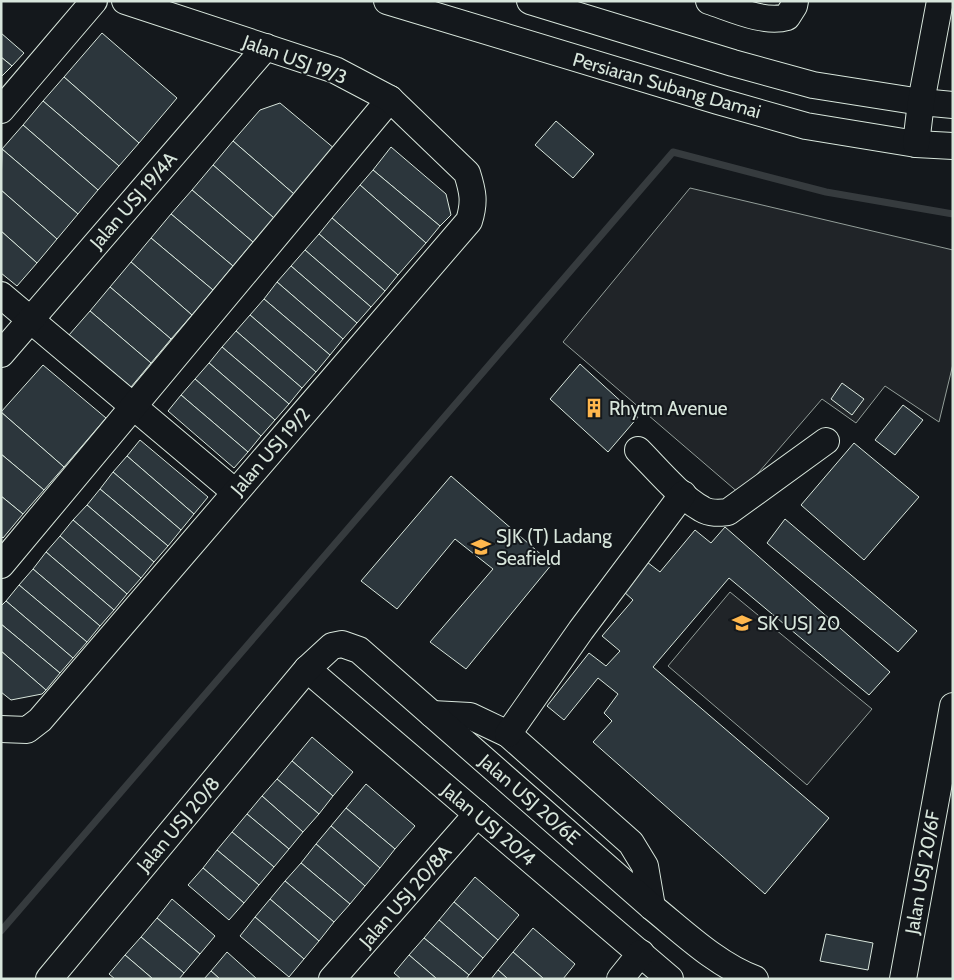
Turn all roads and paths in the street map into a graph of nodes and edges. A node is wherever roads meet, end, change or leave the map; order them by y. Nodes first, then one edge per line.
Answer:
1 (94, 1) edge
2 (125, 1) edge
3 (387, 1) edge
4 (530, 1) edge
5 (709, 1) edge
6 (795, 1) edge
7 (940, 1) edge
8 (266, 47) junction
9 (390, 99) junction
10 (921, 102) junction
11 (953, 105) edge
12 (1, 110) edge
13 (916, 144) junction
14 (953, 146) edge
15 (467, 173) joint
16 (1, 295) edge
17 (31, 320) junction
18 (1, 354) edge
19 (134, 407) junction
20 (826, 440) dead end
21 (638, 450) dead end
22 (235, 492) junction
23 (683, 494) junction
24 (1, 565) edge
25 (307, 669) junction
26 (953, 706) edge
27 (432, 714) junction
28 (1, 728) edge
29 (508, 734) junction
30 (477, 814) junction
31 (652, 907) junction
32 (641, 954) junction
33 (50, 979) edge
34 (332, 979) edge
35 (620, 979) edge
36 (670, 979) edge
37 (755, 979) edge
38 (903, 979) edge

1 - 12 street
2 - 8 street, Jalan USJ 19/3
3 - 13 street, Persiaran Subang Damai
4 - 10 street, Persiaran Subang Damai
5 - 6 street
7 - 10 street
8 - 9 street, Jalan USJ 19/3
8 - 17 street, Jalan USJ 19/4A
9 - 15 street, Jalan USJ 19/3
9 - 19 street
10 - 11 street, Persiaran Subang Damai
10 - 13 street
13 - 14 street, Persiaran Subang Damai
15 - 22 street, Jalan USJ 19/2
16 - 17 street
17 - 18 street, Jalan USJ 19/4A
17 - 19 street
19 - 22 street
19 - 24 street
20 - 23 street
21 - 23 street
22 - 28 street, Jalan USJ 19/2
23 - 29 street
25 - 27 street, Jalan USJ 20/6E
25 - 30 street, Jalan USJ 20/4
25 - 33 street, Jalan USJ 20/8
26 - 38 street, Jalan USJ 20/6F
27 - 29 street
27 - 31 street, Jalan USJ 20/6E
29 - 31 street
30 - 32 street, Jalan USJ 20/4
30 - 34 street, Jalan USJ 20/8A
31 - 37 street, Jalan USJ 20/6E
32 - 35 street
32 - 36 street, Jalan USJ 20/4

